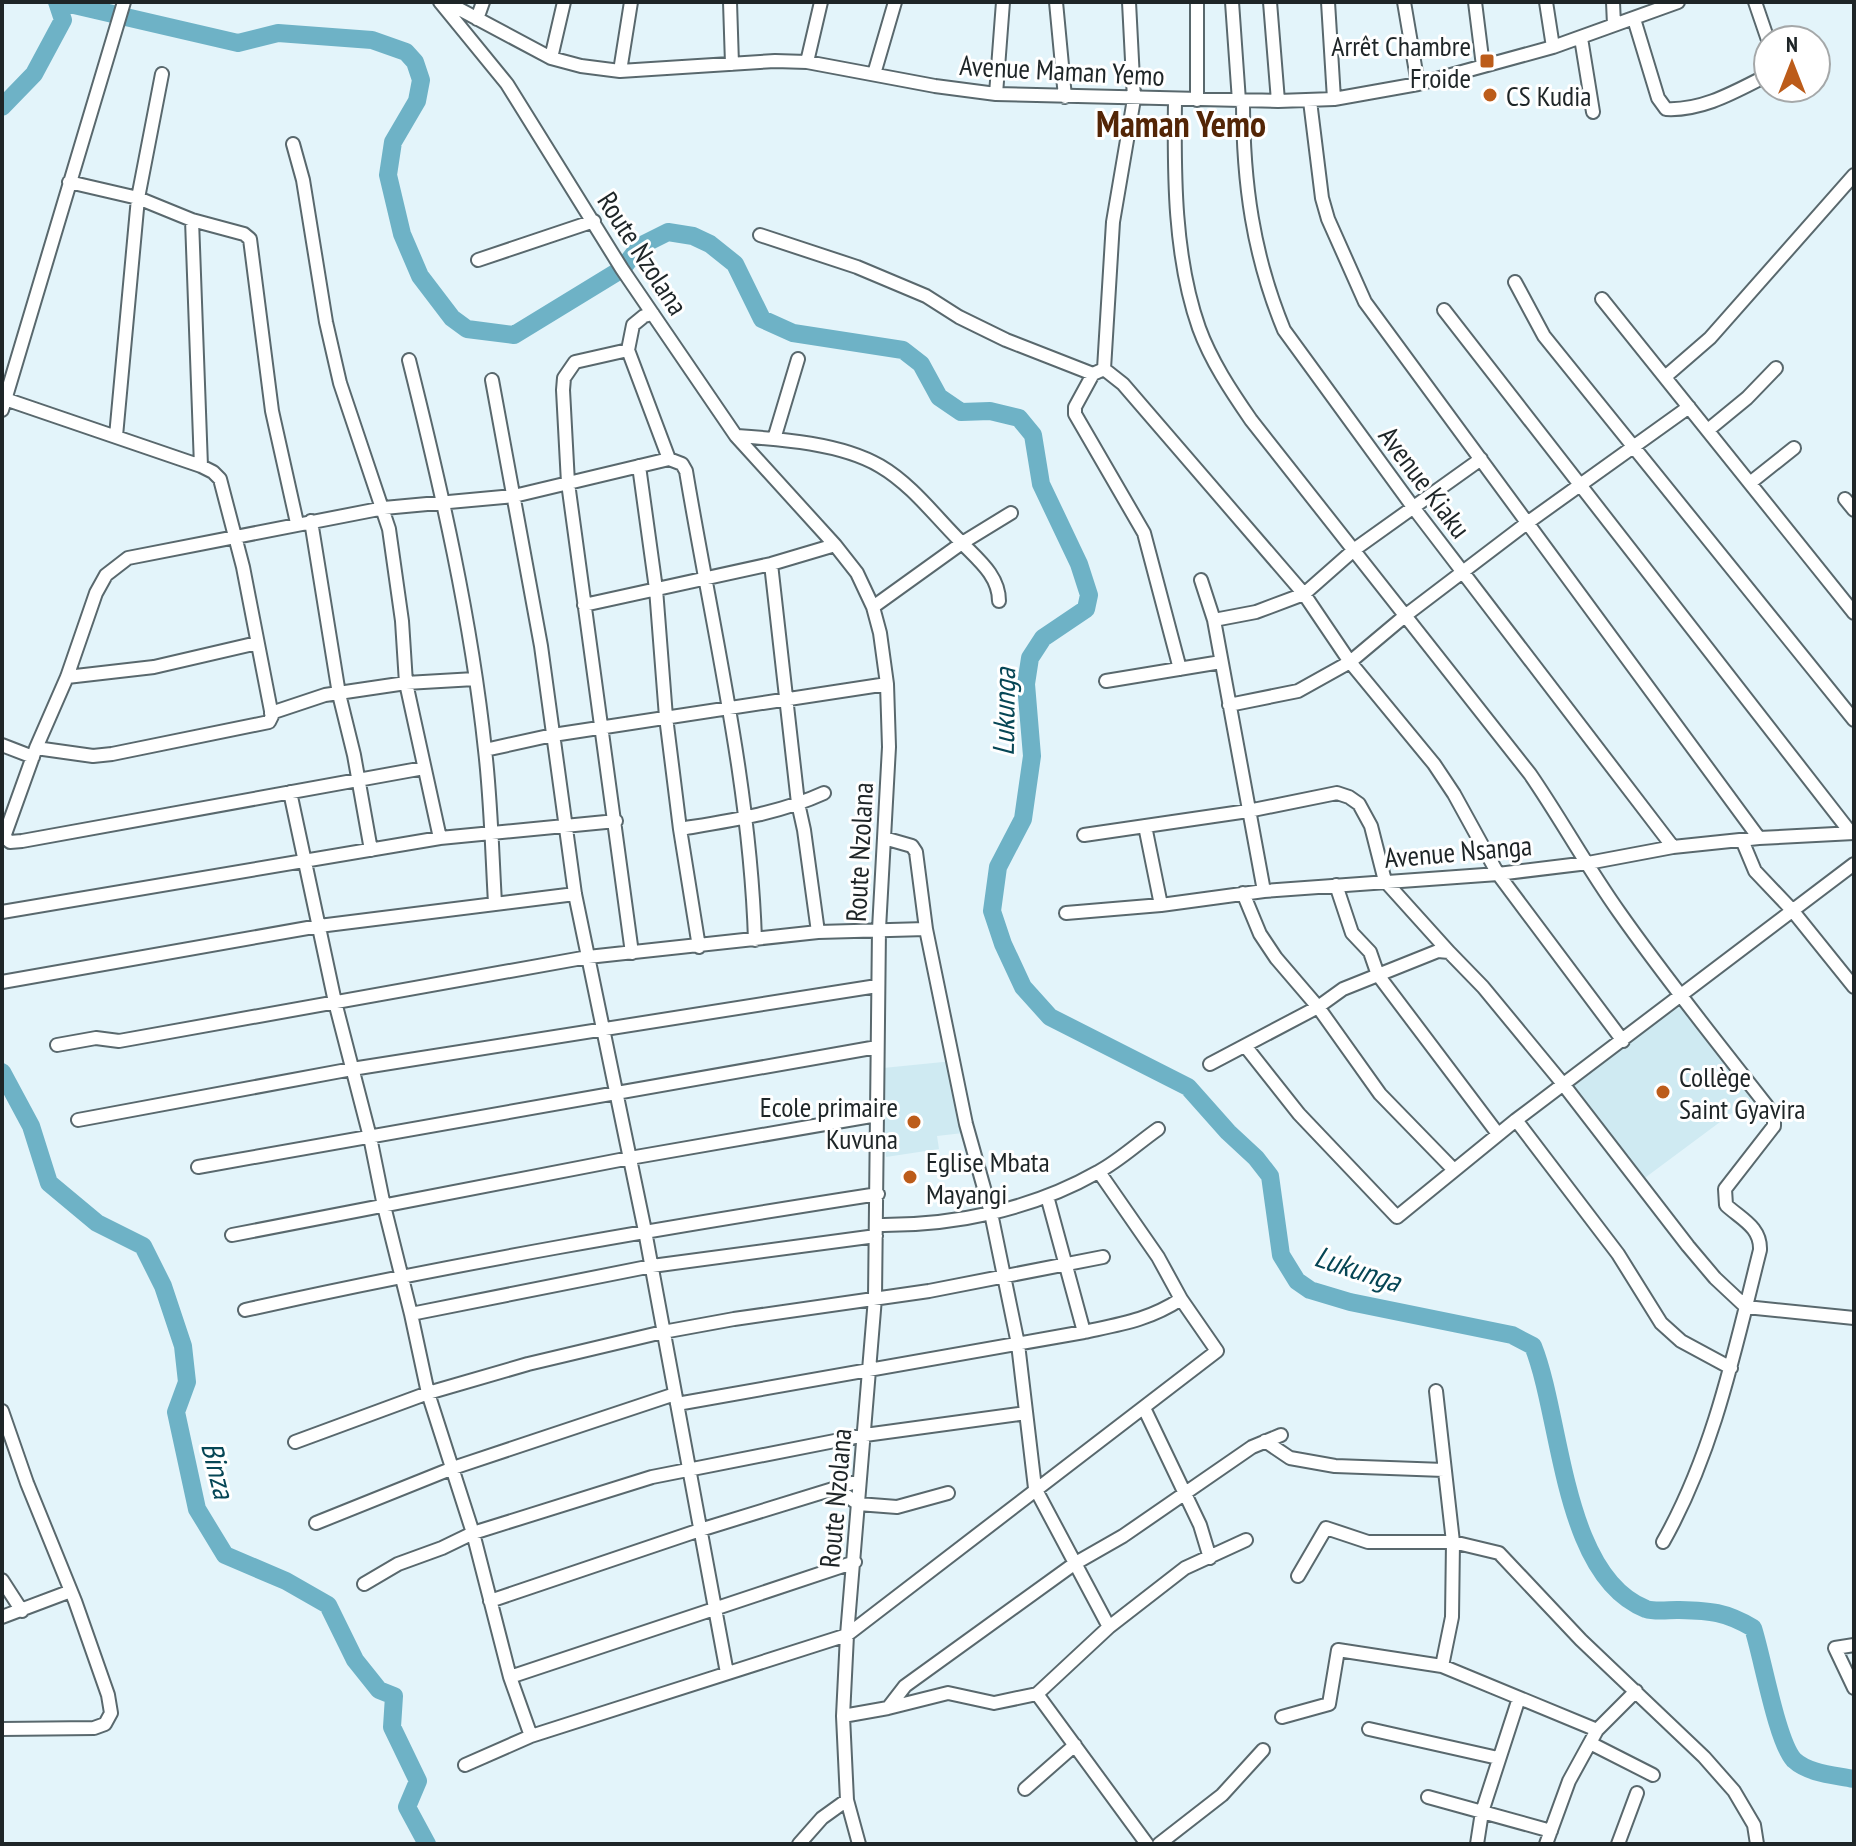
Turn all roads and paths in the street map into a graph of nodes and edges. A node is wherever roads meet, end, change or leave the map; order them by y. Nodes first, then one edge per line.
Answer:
1 (443, 2) edge
2 (483, 2) edge
3 (564, 2) edge
4 (631, 2) edge
5 (730, 2) edge
6 (821, 2) edge
7 (895, 2) edge
8 (1003, 2) edge
9 (1056, 2) edge
10 (1129, 2) edge
11 (1197, 2) edge
12 (1232, 2) edge
13 (1270, 2) edge
14 (1328, 2) edge
15 (1404, 2) edge
16 (1475, 2) edge
17 (1546, 2) edge
18 (1613, 2) edge
19 (1678, 2) edge
20 (1755, 2) edge
21 (124, 4) edge
22 (477, 19) junction
23 (1634, 19) junction
24 (1763, 24) edge
25 (1614, 25) junction
26 (1581, 38) junction
27 (1553, 47) junction
28 (551, 58) junction
29 (807, 62) junction
30 (732, 64) junction
31 (1483, 66) junction
32 (620, 71) junction
33 (162, 74) dead end
34 (874, 74) junction
35 (1752, 83) edge
36 (1418, 84) junction
37 (996, 94) junction
38 (1065, 97) junction
39 (1134, 99) junction
40 (1334, 99) junction
41 (1175, 100) junction
42 (1197, 100) junction
43 (1241, 101) junction
44 (1278, 101) junction
45 (1310, 101) junction
46 (1593, 112) dead end
47 (293, 144) dead end
48 (1854, 175) edge
49 (69, 182) junction
50 (138, 198) junction
51 (192, 220) junction
52 (594, 221) junction
53 (760, 235) dead end
54 (478, 260) dead end
55 (1515, 282) dead end
56 (1602, 299) dead end
57 (1444, 310) dead end
58 (653, 314) junction
59 (628, 350) junction
60 (798, 359) dead end
61 (409, 360) dead end
62 (1776, 368) dead end
63 (1098, 372) junction
64 (1665, 377) junction
65 (492, 380) dead end
66 (4, 405) edge
67 (1689, 407) junction
68 (1708, 430) junction
69 (116, 436) junction
70 (736, 436) junction
71 (774, 439) junction
72 (1633, 446) junction
73 (1794, 448) dead end
74 (669, 459) junction
75 (1481, 459) junction
76 (201, 466) junction
77 (639, 466) junction
78 (568, 483) junction
79 (1750, 483) junction
80 (1580, 485) junction
81 (514, 496) junction
82 (1845, 499) dead end
83 (445, 502) junction
84 (1413, 507) junction
85 (384, 508) junction
86 (1854, 510) edge
87 (1011, 513) dead end
88 (311, 521) junction
89 (297, 523) junction
90 (1527, 523) junction
91 (234, 535) junction
92 (962, 543) junction
93 (835, 545) junction
94 (1355, 549) junction
95 (771, 564) junction
96 (1463, 573) junction
97 (704, 580) junction
98 (1201, 580) dead end
99 (656, 589) junction
100 (1304, 594) junction
101 (999, 601) dead end
102 (584, 605) junction
103 (873, 607) junction
104 (1854, 613) edge
105 (1406, 615) junction
106 (1214, 620) junction
107 (257, 643) junction
108 (1221, 662) junction
109 (1350, 662) junction
110 (1180, 669) junction
111 (67, 677) junction
112 (475, 679) junction
113 (1106, 681) dead end
114 (406, 683) junction
115 (887, 684) junction
116 (339, 694) junction
117 (787, 698) junction
118 (1229, 705) junction
119 (729, 707) junction
120 (271, 713) junction
121 (666, 717) junction
122 (1854, 720) edge
123 (600, 727) junction
124 (553, 735) junction
125 (2, 745) edge
126 (485, 750) junction
127 (35, 753) junction
128 (424, 768) junction
129 (358, 778) junction
130 (290, 792) junction
131 (824, 793) dead end
132 (798, 803) junction
133 (1248, 811) junction
134 (746, 818) junction
135 (616, 821) junction
136 (1145, 826) junction
137 (565, 827) junction
138 (680, 829) junction
139 (491, 833) junction
140 (1853, 833) edge
141 (1084, 835) dead end
142 (440, 838) junction
143 (884, 838) junction
144 (1759, 838) junction
145 (4, 840) edge
146 (1742, 840) junction
147 (1673, 847) junction
148 (371, 850) junction
149 (304, 861) junction
150 (1588, 863) junction
151 (1854, 864) edge
152 (1498, 874) junction
153 (1385, 881) junction
154 (1336, 885) junction
155 (1264, 891) junction
156 (1243, 893) junction
157 (575, 894) junction
158 (495, 903) junction
159 (1161, 905) junction
160 (1792, 910) junction
161 (2, 912) edge
162 (1066, 913) dead end
163 (319, 926) junction
164 (879, 929) junction
165 (926, 929) junction
166 (818, 932) junction
167 (755, 940) junction
168 (699, 947) junction
169 (1449, 952) junction
170 (632, 953) junction
171 (588, 957) junction
172 (1378, 975) junction
173 (2, 982) edge
174 (877, 986) junction
175 (1854, 987) edge
176 (1679, 996) junction
177 (335, 1002) junction
178 (1318, 1007) junction
179 (604, 1031) junction
180 (1623, 1041) junction
181 (57, 1045) dead end
182 (877, 1047) junction
183 (1246, 1047) junction
184 (1210, 1064) dead end
185 (352, 1069) junction
186 (1563, 1084) junction
187 (617, 1092) junction
188 (877, 1115) junction
189 (78, 1120) dead end
190 (1516, 1120) junction
191 (1158, 1129) dead end
192 (1498, 1134) junction
193 (370, 1137) junction
194 (630, 1158) junction
195 (198, 1167) dead end
196 (1454, 1170) junction
197 (1099, 1172) junction
198 (878, 1194) junction
199 (1047, 1196) junction
200 (384, 1206) junction
201 (991, 1213) junction
202 (877, 1230) junction
203 (645, 1231) junction
204 (232, 1235) dead end
205 (1103, 1257) dead end
206 (1066, 1265) junction
207 (652, 1266) junction
208 (400, 1276) junction
209 (1004, 1278) junction
210 (875, 1298) junction
211 (1181, 1299) junction
212 (1746, 1307) junction
213 (245, 1310) dead end
214 (411, 1314) junction
215 (1854, 1318) edge
216 (663, 1332) junction
217 (1084, 1332) junction
218 (1018, 1344) junction
219 (1731, 1368) junction
220 (869, 1370) junction
221 (1436, 1391) dead end
222 (428, 1393) junction
223 (676, 1399) junction
224 (1144, 1408) junction
225 (2, 1411) edge
226 (1026, 1413) junction
227 (865, 1435) junction
228 (1281, 1435) dead end
229 (1265, 1441) junction
230 (295, 1442) dead end
231 (453, 1468) junction
232 (688, 1469) junction
233 (1444, 1470) junction
234 (859, 1481) junction
235 (836, 1488) junction
236 (1035, 1488) junction
237 (948, 1493) dead end
238 (1185, 1494) junction
239 (858, 1504) junction
240 (316, 1523) dead end
241 (700, 1530) junction
242 (473, 1533) junction
243 (1246, 1540) dead end
244 (1453, 1542) junction
245 (1663, 1542) dead end
246 (1210, 1558) junction
247 (855, 1562) junction
248 (1074, 1564) junction
249 (1298, 1576) dead end
250 (2, 1580) edge
251 (364, 1584) dead end
252 (71, 1591) junction
253 (490, 1601) junction
254 (716, 1609) junction
255 (22, 1611) junction
256 (2, 1617) edge
257 (1109, 1627) junction
258 (847, 1635) junction
259 (1854, 1645) edge
260 (1442, 1666) junction
261 (727, 1673) junction
262 (510, 1677) junction
263 (1854, 1688) edge
264 (1636, 1691) junction
265 (1037, 1694) junction
266 (1519, 1698) junction
267 (888, 1708) junction
268 (843, 1716) junction
269 (1282, 1717) dead end
270 (2, 1729) edge
271 (1369, 1729) dead end
272 (1597, 1730) junction
273 (531, 1736) junction
274 (1590, 1743) junction
275 (1075, 1745) junction
276 (1263, 1750) dead end
277 (1498, 1758) junction
278 (465, 1765) dead end
279 (1653, 1775) dead end
280 (1025, 1789) dead end
281 (1637, 1793) dead end
282 (1428, 1797) dead end
283 (847, 1800) junction
284 (1482, 1812) junction
285 (1549, 1838) edge
286 (799, 1844) edge
287 (859, 1844) edge
288 (1147, 1844) edge
289 (1159, 1844) edge
290 (1477, 1844) edge
291 (1618, 1844) edge
292 (1757, 1844) edge

1 - 22 street, Avenue Maman Yemo
1 - 52 street, Route Nzolana
2 - 22 street
3 - 28 street
4 - 32 street
5 - 30 street
6 - 29 street
7 - 34 street
8 - 37 street
9 - 38 street
10 - 39 street
11 - 42 street
12 - 43 street, Avenue Kiaku
13 - 44 street
14 - 40 street
15 - 36 street
16 - 31 street
17 - 27 street
18 - 25 street
19 - 23 street, Avenue Maman Yemo
20 - 24 street
21 - 49 street
22 - 28 street, Avenue Maman Yemo
23 - 25 street, Avenue Maman Yemo
23 - 35 street
25 - 26 street, Avenue Maman Yemo
26 - 27 street, Avenue Maman Yemo
26 - 46 street
27 - 31 street, Avenue Maman Yemo
28 - 32 street, Avenue Maman Yemo
29 - 30 street, Avenue Maman Yemo
29 - 34 street, Avenue Maman Yemo
30 - 32 street, Avenue Maman Yemo
31 - 36 street, Avenue Maman Yemo
33 - 50 street
34 - 37 street, Avenue Maman Yemo
36 - 40 street, Avenue Maman Yemo
37 - 38 street, Avenue Maman Yemo
38 - 39 street, Avenue Maman Yemo
39 - 41 street, Avenue Maman Yemo
39 - 63 street
40 - 45 street, Avenue Maman Yemo
41 - 42 street, Avenue Maman Yemo
41 - 94 street
42 - 43 street, Avenue Maman Yemo
43 - 44 street, Avenue Maman Yemo
43 - 84 street, Avenue Kiaku
44 - 45 street, Avenue Maman Yemo
45 - 75 street
47 - 85 street
48 - 64 street
49 - 50 street
49 - 66 street
50 - 51 street
50 - 69 street
51 - 76 street
51 - 89 street
52 - 54 street
52 - 58 street, Route Nzolana
53 - 63 street
55 - 72 street
56 - 64 street
57 - 80 street
58 - 59 street
58 - 70 street, Route Nzolana
59 - 74 street
59 - 78 street
60 - 71 street
61 - 83 street
62 - 68 street
63 - 100 street
63 - 110 street
64 - 67 street
65 - 81 street
66 - 69 street
67 - 68 street
67 - 72 street
68 - 79 street
69 - 76 street
70 - 71 street
70 - 93 street, Route Nzolana
71 - 92 street
72 - 80 street
72 - 122 street
73 - 79 street
74 - 77 street
74 - 97 street
75 - 84 street
75 - 90 street
76 - 91 street
77 - 78 street
77 - 99 street
78 - 81 street
78 - 102 street
79 - 104 street
80 - 90 street
80 - 140 street
81 - 83 street
81 - 124 street
82 - 86 street
83 - 85 street
83 - 112 street
84 - 94 street
84 - 96 street, Avenue Kiaku
85 - 88 street
85 - 114 street
87 - 92 street
88 - 89 street
88 - 116 street
89 - 91 street
90 - 96 street
90 - 144 street
91 - 107 street
91 - 111 street
92 - 101 street
92 - 103 street
93 - 95 street
93 - 103 street, Route Nzolana
94 - 100 street
94 - 105 street
95 - 97 street
95 - 117 street
96 - 105 street
96 - 147 street, Avenue Kiaku
97 - 99 street
97 - 119 street
98 - 106 street
99 - 102 street
99 - 121 street
100 - 106 street
100 - 109 street
102 - 123 street
103 - 115 street, Route Nzolana
105 - 109 street
105 - 150 street
106 - 108 street
107 - 111 street
107 - 120 street
108 - 110 street
108 - 118 street
109 - 118 street
109 - 152 street
110 - 113 street
111 - 127 street
112 - 114 street
112 - 126 street
114 - 116 street
114 - 128 street
115 - 117 street
115 - 143 street, Route Nzolana
116 - 120 street
116 - 129 street
117 - 119 street
117 - 132 street
118 - 133 street
119 - 121 street
119 - 134 street
120 - 127 street
121 - 123 street
121 - 138 street
123 - 124 street
123 - 135 street
124 - 126 street
124 - 137 street
125 - 127 street
126 - 139 street
127 - 145 street
128 - 129 street
128 - 142 street
129 - 130 street
129 - 148 street
130 - 145 street
130 - 149 street
131 - 132 street
132 - 134 street
132 - 166 street
133 - 136 street
133 - 153 street
133 - 155 street
134 - 138 street
134 - 167 street
135 - 137 street
135 - 170 street
136 - 141 street
136 - 159 street
137 - 139 street
137 - 157 street
138 - 168 street
139 - 142 street
139 - 158 street
140 - 144 street, Avenue Nsanga
142 - 148 street
143 - 164 street, Route Nzolana
143 - 165 street
144 - 146 street, Avenue Nsanga
146 - 147 street, Avenue Nsanga
146 - 160 street
147 - 150 street, Avenue Nsanga
148 - 149 street
149 - 161 street
149 - 163 street
150 - 152 street, Avenue Nsanga
150 - 176 street
151 - 160 street
152 - 153 street, Avenue Nsanga
152 - 180 street
153 - 154 street, Avenue Nsanga
153 - 169 street
154 - 155 street, Avenue Nsanga
154 - 172 street
155 - 156 street, Avenue Nsanga
156 - 159 street, Avenue Nsanga
156 - 178 street
157 - 158 street
157 - 171 street
158 - 163 street
159 - 162 street, Avenue Nsanga
160 - 175 street
160 - 176 street
163 - 173 street
163 - 177 street
164 - 165 street
164 - 166 street
164 - 174 street, Route Nzolana
165 - 201 street
166 - 167 street
167 - 168 street
168 - 170 street
169 - 172 street
169 - 186 street
170 - 171 street
171 - 177 street
171 - 179 street
172 - 178 street
172 - 192 street
174 - 179 street
174 - 182 street, Route Nzolana
176 - 180 street
176 - 212 street
177 - 181 street
177 - 185 street
178 - 183 street
178 - 196 street
179 - 185 street
179 - 187 street
180 - 186 street
182 - 187 street
182 - 188 street, Route Nzolana
183 - 184 street
183 - 196 street
185 - 189 street
185 - 193 street
186 - 190 street
186 - 212 street
187 - 193 street
187 - 194 street
188 - 194 street
188 - 198 street, Route Nzolana
190 - 192 street
190 - 219 street
191 - 197 street
192 - 196 street
193 - 195 street
193 - 200 street
194 - 200 street
194 - 203 street
197 - 199 street
197 - 211 street
198 - 202 street, Route Nzolana
198 - 203 street
199 - 201 street
199 - 206 street
200 - 204 street
200 - 208 street
201 - 202 street
201 - 209 street
202 - 207 street
202 - 210 street, Route Nzolana
203 - 207 street
203 - 208 street
205 - 206 street
206 - 209 street
206 - 217 street
207 - 214 street
207 - 216 street
208 - 213 street
208 - 214 street
209 - 210 street
209 - 218 street
210 - 216 street
210 - 220 street, Route Nzolana
211 - 217 street
211 - 224 street
212 - 215 street
212 - 219 street
214 - 222 street
216 - 222 street
216 - 223 street
217 - 218 street
218 - 220 street
218 - 226 street
219 - 245 street
220 - 223 street
220 - 227 street, Route Nzolana
221 - 233 street
222 - 230 street
222 - 231 street
223 - 231 street
223 - 232 street
224 - 236 street
224 - 238 street
225 - 252 street
226 - 227 street
226 - 236 street
227 - 232 street
227 - 234 street, Route Nzolana
228 - 229 street
229 - 233 street
229 - 238 street
231 - 240 street
231 - 242 street
232 - 241 street
232 - 242 street
233 - 244 street
234 - 235 street
234 - 239 street, Route Nzolana
235 - 239 street
235 - 241 street
236 - 248 street
236 - 258 street
237 - 239 street
238 - 246 street
238 - 248 street
239 - 247 street, Route Nzolana
241 - 253 street
241 - 254 street
242 - 251 street
242 - 253 street
243 - 246 street
244 - 249 street
244 - 260 street
244 - 264 street
246 - 257 street
247 - 254 street
247 - 258 street, Route Nzolana
248 - 257 street
248 - 267 street
250 - 255 street
252 - 255 street
252 - 270 street
253 - 262 street
254 - 261 street
254 - 262 street
255 - 256 street
257 - 265 street
258 - 261 street
258 - 268 street, Route Nzolana
259 - 263 street
260 - 266 street
260 - 269 street
261 - 273 street
262 - 273 street
264 - 272 street
264 - 292 street
265 - 267 street
265 - 275 street
266 - 272 street
266 - 277 street
267 - 268 street
268 - 283 street, Route Nzolana
271 - 277 street
272 - 274 street
273 - 278 street
274 - 279 street
274 - 285 street
275 - 280 street
275 - 288 street
276 - 289 street
277 - 284 street
281 - 291 street
282 - 284 street
283 - 286 street
283 - 287 street, Route Nzolana
284 - 285 street
284 - 290 street

